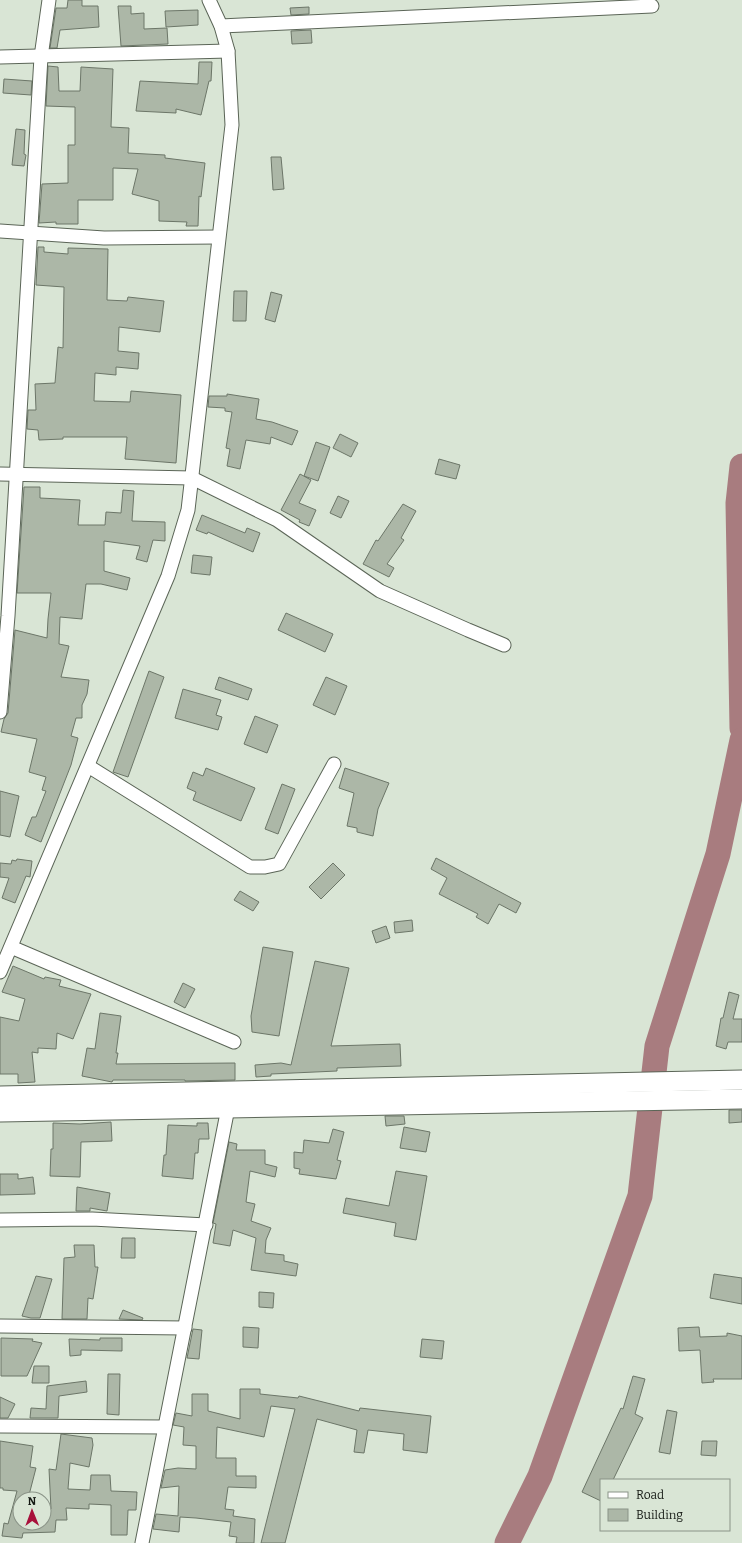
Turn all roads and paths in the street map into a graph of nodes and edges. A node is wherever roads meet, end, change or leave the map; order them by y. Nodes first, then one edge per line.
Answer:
1 (49, 0) edge
2 (209, 0) edge
3 (652, 6) dead end
4 (221, 26) junction
5 (228, 51) junction
6 (0, 57) edge
7 (40, 57) junction
8 (0, 231) edge
9 (31, 233) junction
10 (218, 237) junction
11 (0, 474) edge
12 (17, 474) junction
13 (192, 478) junction
14 (504, 645) dead end
15 (0, 712) edge
16 (334, 764) dead end
17 (88, 766) junction
18 (11, 947) junction
19 (0, 972) edge
20 (234, 1042) dead end
21 (742, 1080) edge
22 (555, 1093) junction
23 (0, 1096) edge
24 (742, 1098) edge
25 (228, 1108) junction
26 (0, 1112) edge
27 (0, 1220) edge
28 (206, 1224) junction
29 (0, 1326) edge
30 (185, 1328) junction
31 (0, 1426) edge
32 (165, 1427) junction
33 (142, 1543) edge

1 - 7 street
2 - 4 street
3 - 4 street
4 - 5 street
5 - 7 street
5 - 10 street
6 - 7 street
7 - 9 street
8 - 9 street
9 - 10 street
9 - 12 street
10 - 13 street
11 - 12 street
12 - 13 street
12 - 15 street
13 - 14 street
13 - 17 street
16 - 17 street
17 - 18 street
18 - 19 street
18 - 20 street
21 - 22 main road
22 - 23 main road
22 - 24 main road
22 - 25 main road
25 - 26 main road
25 - 28 street
27 - 28 street
28 - 30 street
29 - 30 street
30 - 32 street
31 - 32 street
32 - 33 street

